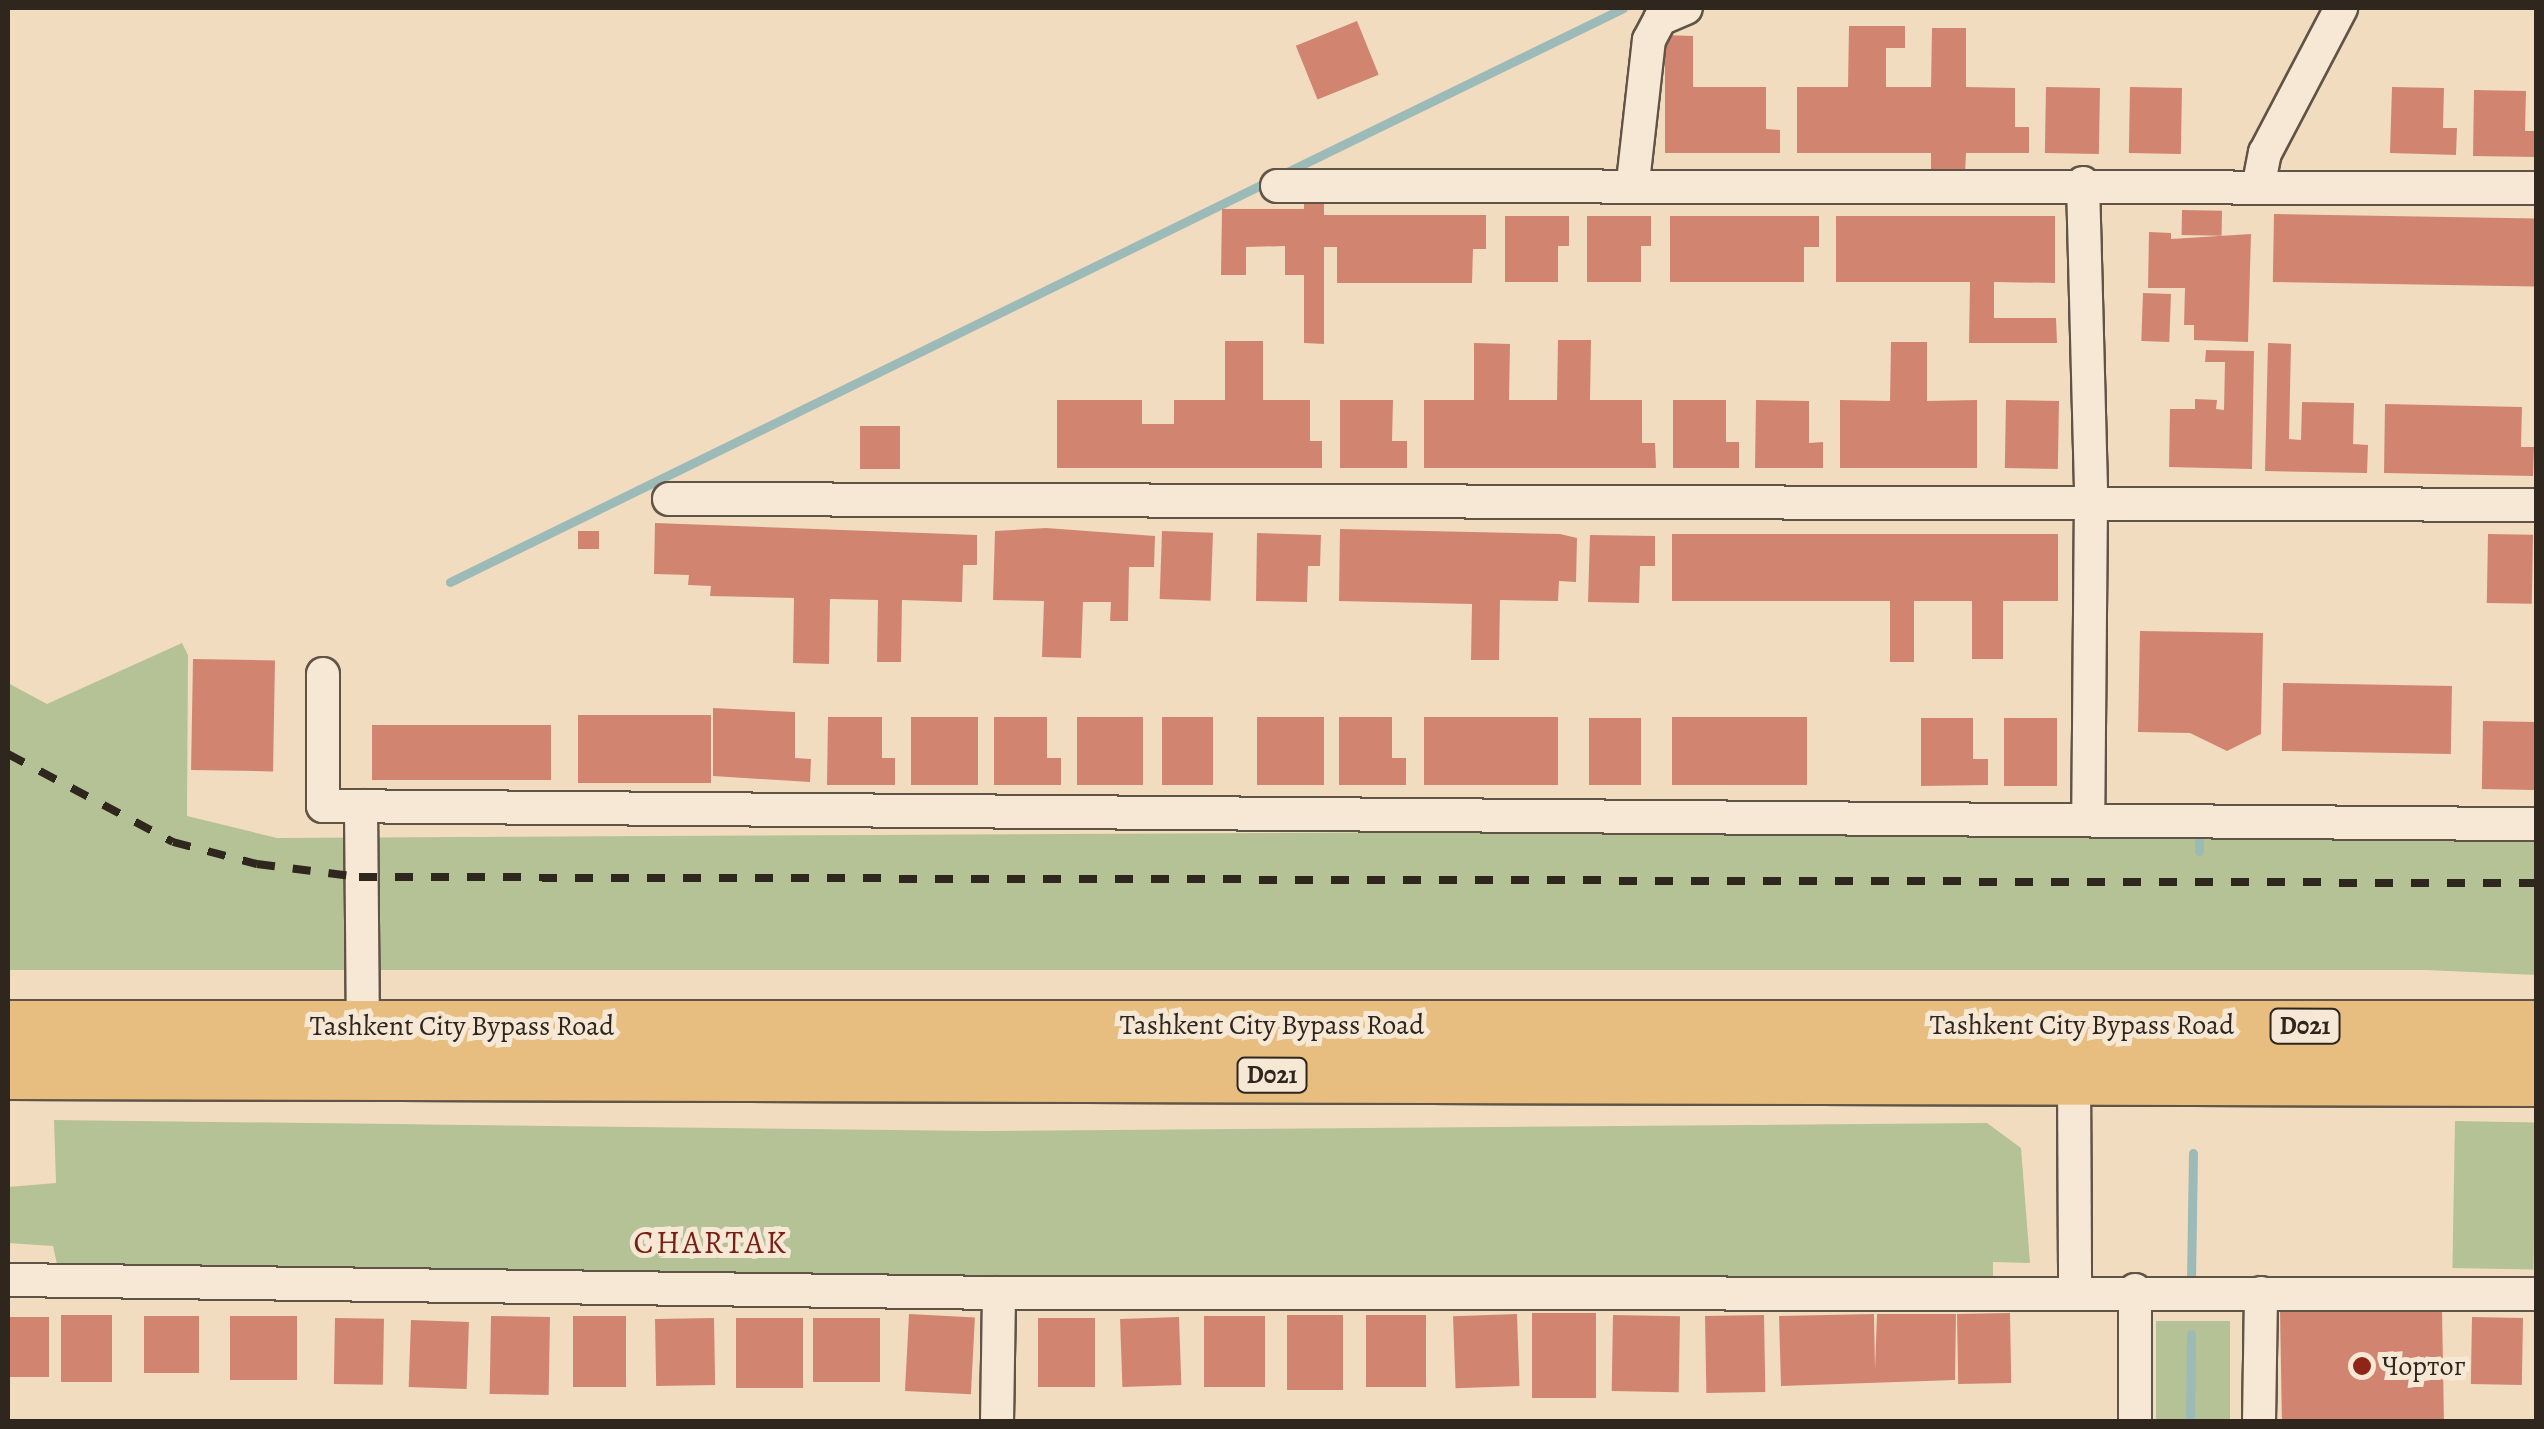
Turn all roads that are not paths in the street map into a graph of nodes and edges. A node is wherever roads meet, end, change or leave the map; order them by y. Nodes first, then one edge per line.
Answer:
1 (1686, 8) edge
2 (2341, 8) edge
3 (1633, 182) junction
4 (2083, 183) junction
5 (2260, 183) junction
6 (1277, 186) dead end
7 (2536, 188) edge
8 (669, 499) dead end
9 (2091, 499) junction
10 (2536, 505) edge
11 (323, 674) dead end
12 (361, 806) junction
13 (2088, 818) junction
14 (2536, 824) edge
15 (363, 1026) junction
16 (8, 1028) edge
17 (2536, 1028) edge
18 (2074, 1051) junction
19 (8, 1071) edge
20 (2536, 1078) edge
21 (8, 1280) edge
22 (2075, 1290) junction
23 (2135, 1290) junction
24 (1000, 1293) junction
25 (2261, 1293) junction
26 (2536, 1294) edge
27 (997, 1422) edge
28 (2135, 1422) edge
29 (2259, 1422) edge

1 - 3 street
2 - 5 street
3 - 4 street
3 - 6 street
4 - 5 street
4 - 9 street
5 - 7 street
8 - 9 street
9 - 10 street
9 - 13 street
11 - 12 street
12 - 13 street
12 - 15 street
13 - 14 street
15 - 16 highway, Tashkent City Bypass Road / D021
15 - 18 highway, Tashkent City Bypass Road / D021
17 - 18 highway, Tashkent City Bypass Road / D021
18 - 19 highway, Tashkent City Bypass Road / D021
18 - 20 highway, Tashkent City Bypass Road / D021
18 - 22 street
21 - 24 street
22 - 23 street
22 - 24 street
23 - 25 street
23 - 28 street
24 - 27 street
25 - 26 street
25 - 29 street

